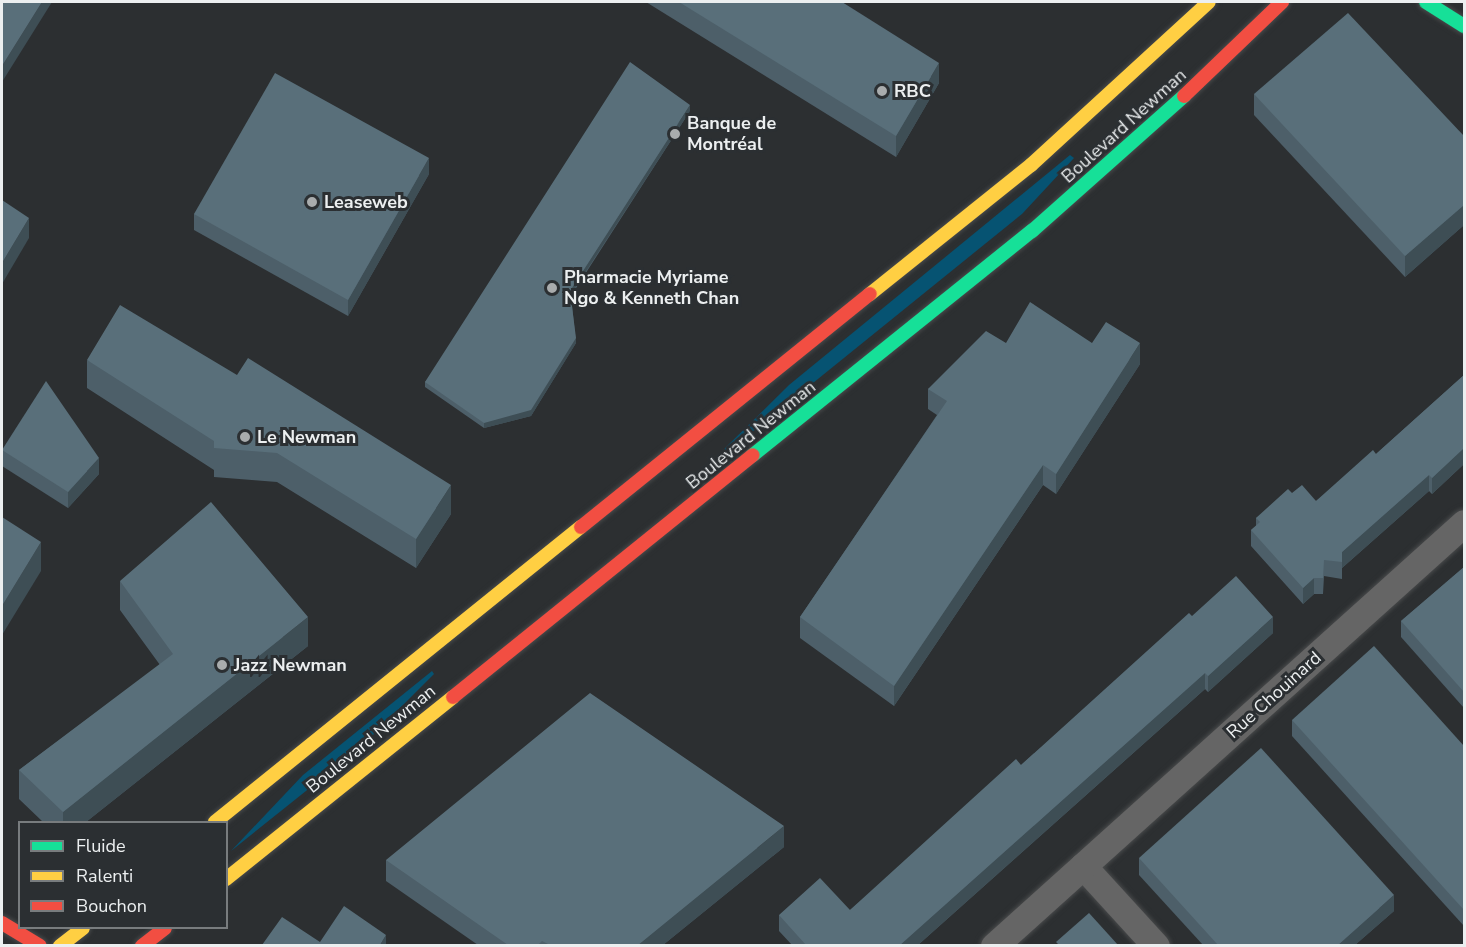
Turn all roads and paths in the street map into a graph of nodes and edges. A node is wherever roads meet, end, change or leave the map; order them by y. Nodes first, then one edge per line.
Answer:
1 (1209, 2) edge
2 (1282, 2) edge
3 (1426, 2) edge
4 (1464, 26) edge
5 (1464, 523) edge
6 (216, 821) edge
7 (1083, 866) junction
8 (228, 877) edge
9 (2, 923) edge
10 (80, 929) edge
11 (162, 929) edge
12 (40, 945) edge
13 (60, 945) edge
14 (142, 945) edge
15 (994, 945) edge
16 (1156, 945) edge

1 - 6 main road, Boulevard Newman
2 - 8 main road, Boulevard Newman
3 - 4 main road
5 - 7 street, Rue Chouinard
7 - 15 street, Rue Chouinard
7 - 16 street
9 - 12 main road
10 - 13 main road
11 - 14 main road

